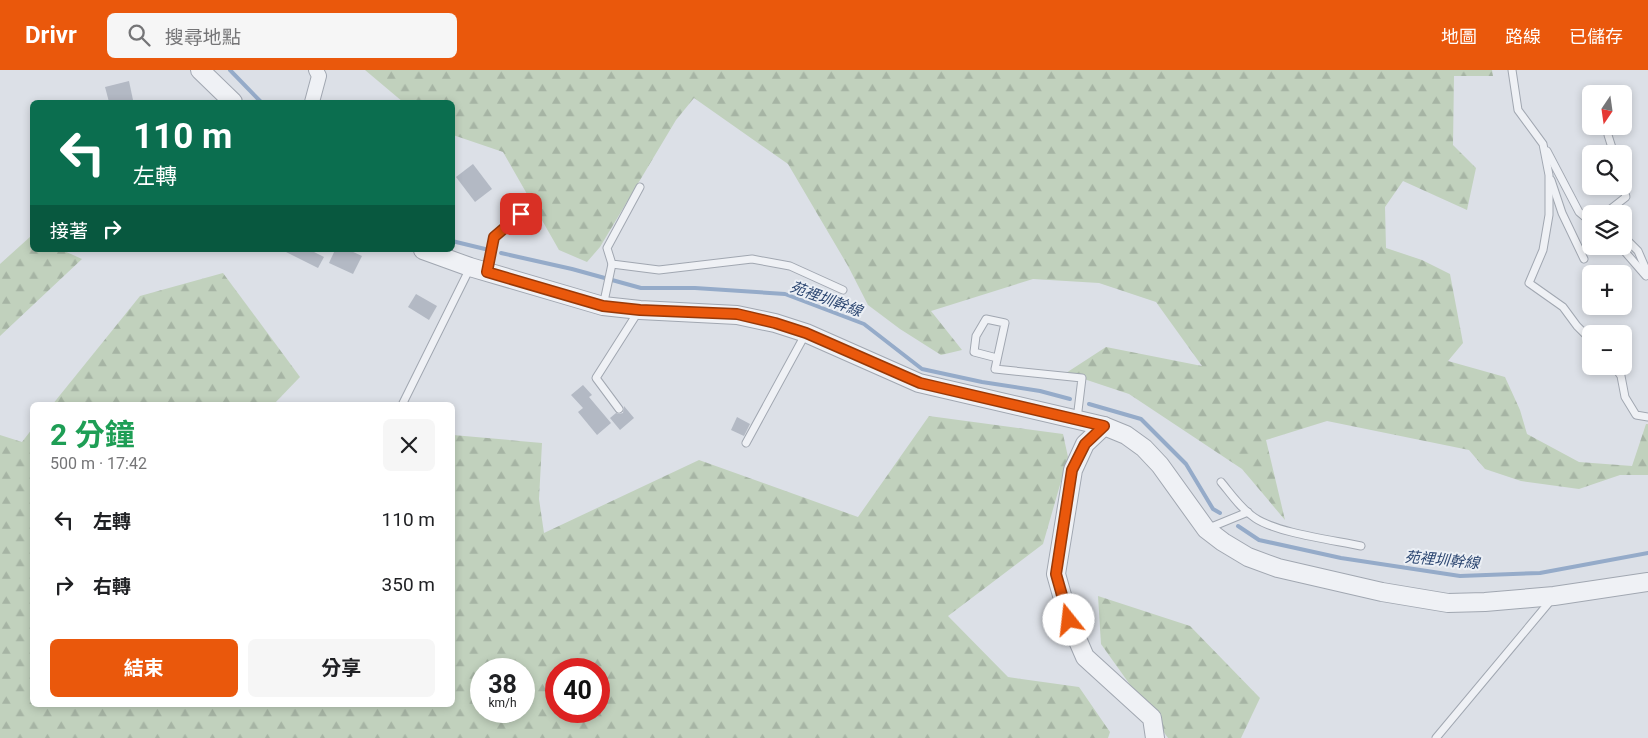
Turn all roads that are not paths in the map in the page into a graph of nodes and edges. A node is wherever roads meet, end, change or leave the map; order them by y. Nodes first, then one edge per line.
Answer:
1 (200, 70) edge
2 (316, 70) edge
3 (1512, 70) edge
4 (231, 100) edge
5 (313, 100) edge
6 (1608, 135) dead end
7 (1543, 144) junction
8 (1611, 145) edge
9 (1550, 175) junction
10 (640, 187) dead end
11 (1625, 195) edge
12 (1616, 205) edge
13 (521, 214) dead end
14 (1582, 214) edge
15 (1632, 245) edge
16 (429, 252) edge
17 (1628, 255) edge
18 (1584, 259) dead end
19 (612, 264) junction
20 (470, 267) junction
21 (487, 272) junction
22 (1648, 276) edge
23 (843, 290) dead end
24 (603, 306) junction
25 (640, 310) junction
26 (1582, 331) edge
27 (806, 333) junction
28 (997, 358) junction
29 (1621, 375) edge
30 (403, 402) edge
31 (619, 409) dead end
32 (1648, 417) edge
33 (1077, 420) junction
34 (1104, 426) junction
35 (746, 444) dead end
36 (1220, 482) dead end
37 (1248, 512) junction
38 (1206, 529) junction
39 (1361, 546) dead end
40 (1648, 582) edge
41 (1554, 596) junction
42 (1155, 738) edge
43 (1436, 738) edge

1 - 4 street
2 - 5 street
3 - 7 lane
6 - 8 lane
7 - 9 lane
7 - 14 lane
9 - 18 lane
9 - 26 lane
10 - 19 lane
11 - 12 lane
13 - 21 lane
15 - 22 lane
16 - 20 street
17 - 22 lane
19 - 23 lane
19 - 24 lane
20 - 21 street
20 - 30 lane
21 - 24 street
24 - 25 street
25 - 27 street
25 - 31 lane
27 - 33 street
27 - 35 lane
28 - 28 lane
28 - 33 lane
29 - 32 lane
33 - 34 street
34 - 38 street
34 - 42 street
36 - 37 lane
37 - 38 lane
37 - 39 lane
38 - 41 street
40 - 41 street
41 - 43 lane

